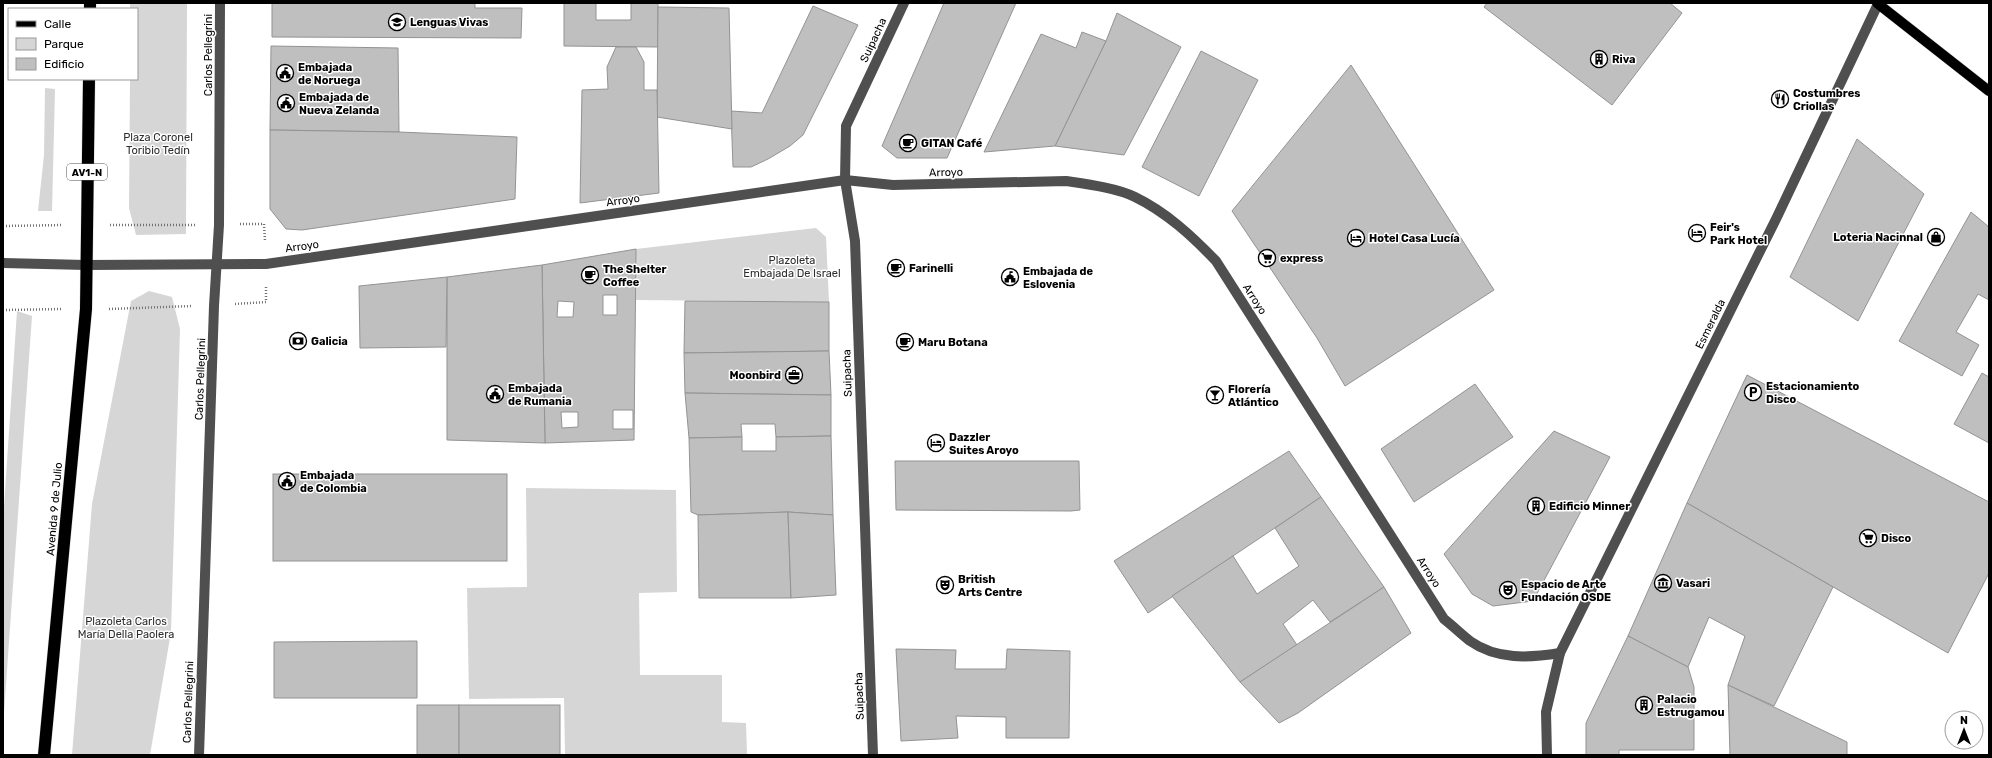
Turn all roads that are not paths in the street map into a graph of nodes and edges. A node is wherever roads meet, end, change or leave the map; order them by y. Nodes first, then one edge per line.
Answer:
1 (220, 3) edge
2 (904, 3) edge
3 (1878, 3) edge
4 (88, 80) edge
5 (1989, 91) edge
6 (845, 180) junction
7 (3, 263) edge
8 (217, 264) junction
9 (86, 265) junction
10 (1560, 654) junction
11 (44, 755) edge
12 (199, 755) edge
13 (873, 755) edge
14 (1547, 755) edge

1 - 8 street, Carlos Pellegrini
2 - 6 street, Suipacha
3 - 5 main road
3 - 10 street, Esmeralda
4 - 9 highway, AV1-N
6 - 8 street, Arroyo
6 - 10 street, Arroyo
6 - 13 street, Suipacha
7 - 9 street, Arroyo
8 - 9 street, Arroyo
8 - 12 street, Carlos Pellegrini
9 - 11 highway, Avenida 9 de Julio
10 - 14 street

